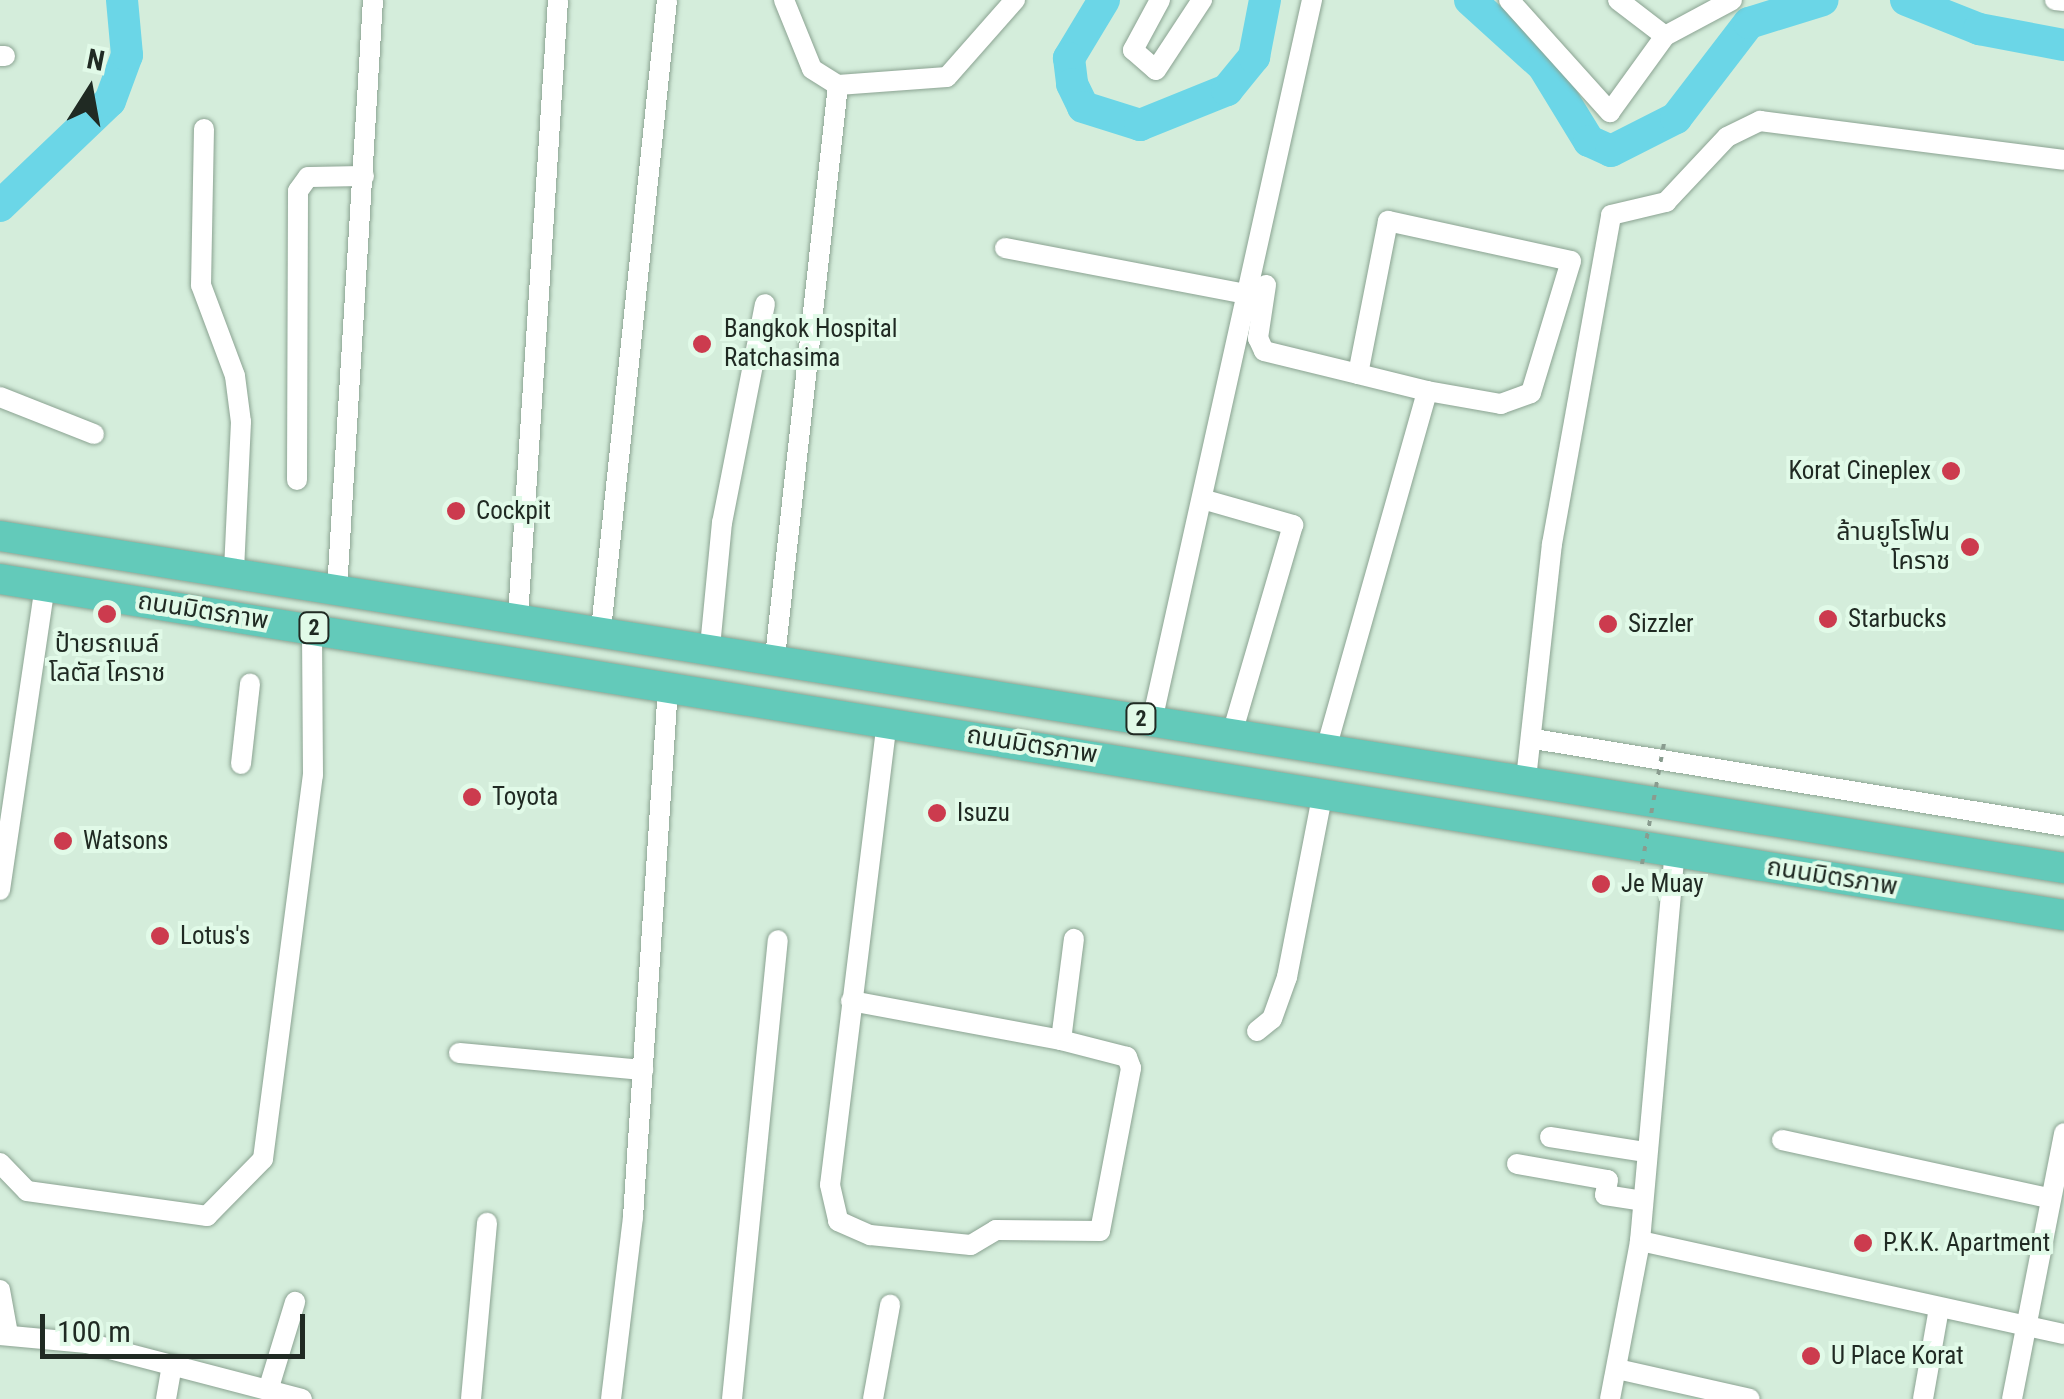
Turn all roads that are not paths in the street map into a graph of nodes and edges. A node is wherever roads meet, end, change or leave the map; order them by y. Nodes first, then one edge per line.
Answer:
1 (373, 0) edge
2 (558, 0) edge
3 (666, 0) edge
4 (784, 0) edge
5 (1015, 0) edge
6 (1160, 0) edge
7 (1202, 0) edge
8 (1312, 0) edge
9 (1509, 0) edge
10 (1618, 0) edge
11 (1732, 0) edge
12 (2056, 0) edge
13 (2064, 0) edge
14 (1665, 36) junction
15 (838, 85) junction
16 (204, 129) dead end
17 (2064, 160) edge
18 (364, 176) junction
19 (1005, 248) dead end
20 (1259, 290) junction
21 (765, 304) dead end
22 (1358, 374) junction
23 (1427, 391) junction
24 (0, 398) edge
25 (94, 434) dead end
26 (297, 480) dead end
27 (1202, 499) junction
28 (0, 536) edge
29 (234, 573) junction
30 (0, 579) edge
31 (46, 586) junction
32 (337, 590) junction
33 (518, 617) junction
34 (312, 628) junction
35 (601, 630) junction
36 (676, 641) junction
37 (710, 646) junction
38 (775, 657) junction
39 (250, 684) dead end
40 (668, 687) junction
41 (886, 721) junction
42 (1152, 721) junction
43 (1232, 734) junction
44 (1534, 740) junction
45 (1326, 750) junction
46 (241, 764) dead end
47 (1526, 780) junction
48 (1323, 792) junction
49 (2064, 826) edge
50 (1675, 851) junction
51 (2064, 868) edge
52 (0, 890) edge
53 (2064, 915) edge
54 (1074, 939) dead end
55 (778, 940) dead end
56 (851, 1001) junction
57 (1257, 1032) dead end
58 (1061, 1040) junction
59 (460, 1054) dead end
60 (643, 1070) junction
61 (2064, 1133) edge
62 (1550, 1137) dead end
63 (1782, 1140) dead end
64 (1646, 1152) junction
65 (0, 1163) edge
66 (1517, 1164) dead end
67 (2050, 1198) junction
68 (1643, 1201) junction
69 (487, 1223) dead end
70 (1640, 1242) junction
71 (0, 1290) edge
72 (295, 1302) dead end
73 (890, 1304) dead end
74 (1939, 1308) junction
75 (2026, 1326) junction
76 (4, 1334) edge
77 (2064, 1334) edge
78 (172, 1365) junction
79 (1617, 1369) junction
80 (270, 1384) junction
81 (166, 1399) edge
82 (302, 1399) edge
83 (472, 1399) edge
84 (611, 1399) edge
85 (732, 1399) edge
86 (873, 1399) edge
87 (1610, 1399) edge
88 (1750, 1399) edge
89 (1923, 1399) edge
90 (2012, 1399) edge

1 - 18 street
2 - 33 street
3 - 35 street
4 - 15 street
5 - 15 street
6 - 7 street
8 - 20 street
9 - 14 street
10 - 14 street
11 - 14 street
12 - 13 street
15 - 38 street
16 - 29 street
17 - 44 street
18 - 26 street
18 - 32 street
19 - 20 street
20 - 22 street
20 - 27 street
21 - 37 street
22 - 23 street
22 - 23 street
23 - 45 street
24 - 25 street
27 - 42 street
27 - 43 street
28 - 29 highway, ถนนมิตรภาพ / 2
29 - 32 highway, ถนนมิตรภาพ / 2
30 - 31 highway, ถนนมิตรภาพ / 2
31 - 34 highway, ถนนมิตรภาพ / 2
31 - 52 street
32 - 33 highway, ถนนมิตรภาพ / 2
33 - 35 highway, ถนนมิตรภาพ / 2
34 - 40 highway, ถนนมิตรภาพ / 2
34 - 65 street
35 - 36 highway, ถนนมิตรภาพ / 2
36 - 37 highway, ถนนมิตรภาพ / 2
36 - 40 highway
37 - 38 highway, ถนนมิตรภาพ / 2
38 - 42 highway, ถนนมิตรภาพ / 2
39 - 46 street
40 - 41 highway, ถนนมิตรภาพ / 2
40 - 60 street
41 - 48 highway, ถนนมิตรภาพ / 2
41 - 56 street
42 - 43 highway, ถนนมิตรภาพ / 2
43 - 45 highway, ถนนมิตรภาพ / 2
44 - 47 street
44 - 49 street
45 - 47 highway, ถนนมิตรภาพ / 2
47 - 51 highway, ถนนมิตรภาพ / 2
48 - 50 highway, ถนนมิตรภาพ / 2
48 - 57 street
50 - 53 highway, ถนนมิตรภาพ / 2
50 - 64 street
54 - 58 street
55 - 85 street
56 - 58 street
56 - 58 street
59 - 60 street
60 - 84 street
61 - 67 street
62 - 64 street
63 - 67 street
64 - 68 street
66 - 68 street
67 - 75 street
68 - 70 street
69 - 83 street
70 - 74 street
70 - 79 street
71 - 76 street
72 - 80 street
73 - 86 street
74 - 75 street
74 - 89 street
75 - 77 street
75 - 90 street
76 - 78 street
78 - 80 street
78 - 81 street
79 - 87 street
79 - 88 street
80 - 82 street

